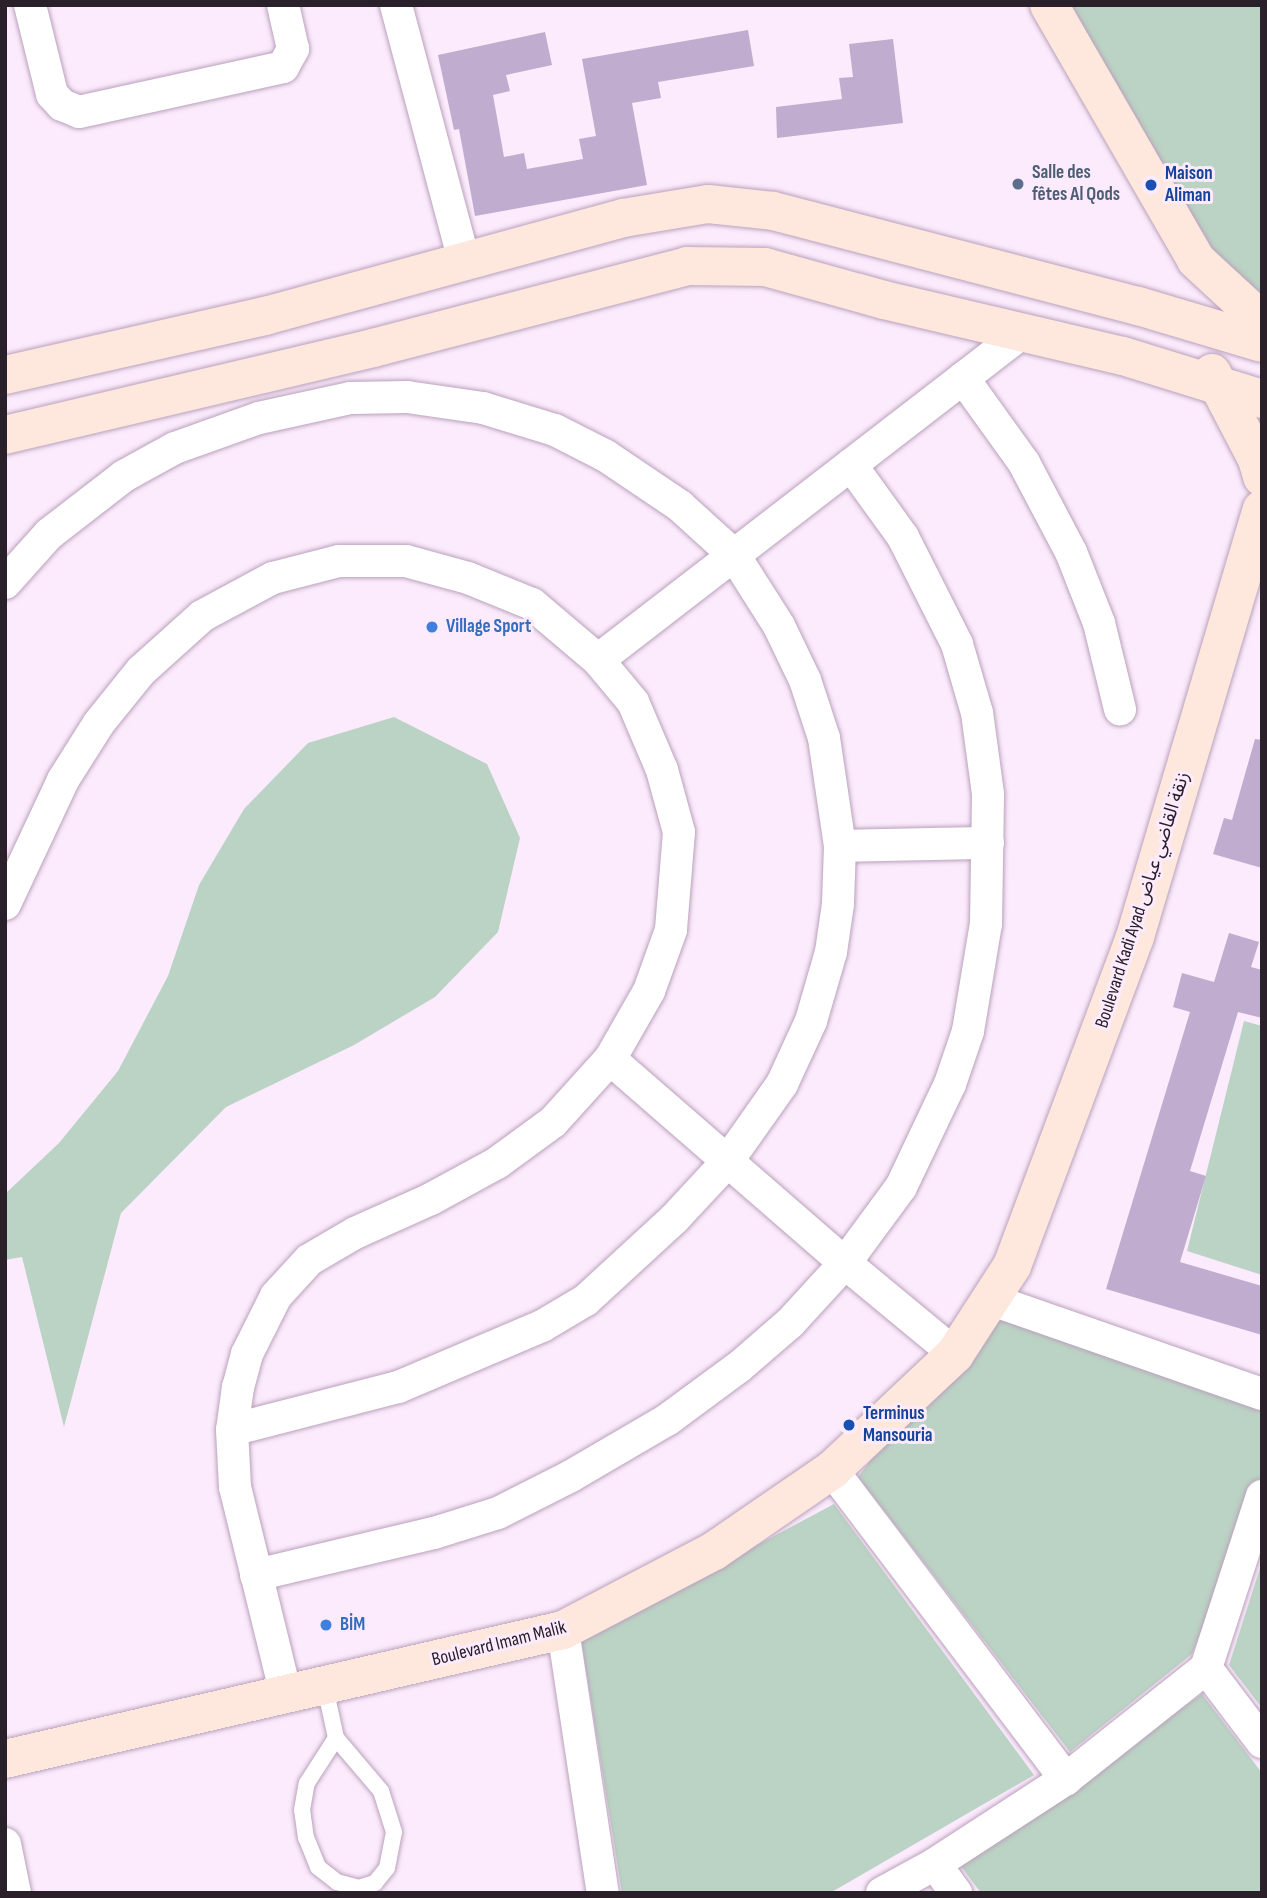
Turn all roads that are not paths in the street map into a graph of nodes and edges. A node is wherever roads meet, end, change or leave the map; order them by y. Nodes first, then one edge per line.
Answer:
1 (30, 5) edge
2 (284, 5) edge
3 (1049, 5) edge
4 (404, 7) edge
5 (1196, 260) junction
6 (464, 261) junction
7 (1262, 321) edge
8 (1201, 325) junction
9 (1023, 332) junction
10 (1262, 342) edge
11 (5, 375) edge
12 (963, 378) junction
13 (1218, 385) junction
14 (1262, 399) edge
15 (5, 435) edge
16 (851, 465) junction
17 (1262, 477) edge
18 (1262, 509) edge
19 (734, 555) junction
20 (5, 583) edge
21 (598, 660) junction
22 (1120, 709) dead end
23 (988, 843) junction
24 (840, 846) junction
25 (5, 904) edge
26 (610, 1059) junction
27 (727, 1162) junction
28 (845, 1263) junction
29 (992, 1300) junction
30 (956, 1354) junction
31 (1262, 1394) edge
32 (232, 1430) junction
33 (832, 1470) junction
34 (1262, 1496) edge
35 (256, 1575) junction
36 (563, 1630) junction
37 (1206, 1668) junction
38 (325, 1687) junction
39 (286, 1694) junction
40 (336, 1738) junction
41 (1262, 1742) edge
42 (5, 1759) edge
43 (1066, 1779) junction
44 (5, 1844) edge
45 (935, 1864) junction
46 (15, 1893) edge
47 (603, 1893) edge
48 (882, 1893) edge
49 (956, 1893) edge

1 - 2 street
3 - 5 street
4 - 6 street
5 - 7 street
5 - 8 street
6 - 8 street
6 - 11 street
8 - 10 street
8 - 13 street
9 - 12 street
9 - 13 street
9 - 15 street
12 - 16 street
12 - 22 street
13 - 14 street
13 - 17 street
16 - 19 street
16 - 23 street
18 - 29 street, Boulevard Kadi Ayad زنقة القاضي عياض
19 - 20 street
19 - 21 street
19 - 24 street
21 - 25 street
21 - 26 street
23 - 24 street
23 - 28 street
24 - 27 street
26 - 27 street
26 - 32 street
27 - 28 street
27 - 32 street
28 - 30 street
28 - 35 street
29 - 30 street, Boulevard Kadi Ayad زنقة القاضي عياض
29 - 31 street
30 - 33 street, Boulevard Imam Malik
32 - 35 street
33 - 36 street, Boulevard Imam Malik
33 - 43 street
34 - 37 street
35 - 39 street
36 - 38 street, Boulevard Imam Malik
36 - 47 street
37 - 41 street
37 - 43 street
38 - 39 street, Boulevard Imam Malik
38 - 40 lane
39 - 42 street, Boulevard Imam Malik
40 - 40 lane
43 - 45 street
44 - 46 street
45 - 48 street
45 - 49 street

